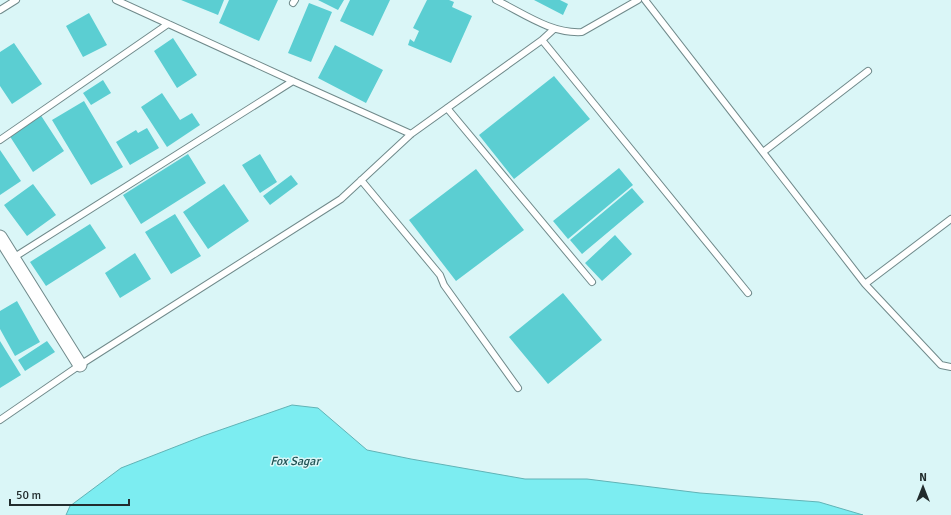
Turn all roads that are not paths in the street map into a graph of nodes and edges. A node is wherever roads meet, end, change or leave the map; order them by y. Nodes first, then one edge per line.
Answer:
1 (16, 0) edge
2 (116, 0) edge
3 (496, 0) edge
4 (638, 0) edge
5 (645, 0) edge
6 (510, 3) edge
7 (0, 10) edge
8 (168, 24) junction
9 (554, 29) junction
10 (542, 40) junction
11 (868, 71) dead end
12 (293, 81) junction
13 (447, 108) junction
14 (411, 134) junction
15 (0, 140) edge
16 (763, 152) junction
17 (361, 180) junction
18 (951, 219) edge
19 (0, 238) edge
20 (13, 258) junction
21 (592, 282) dead end
22 (865, 284) junction
23 (748, 293) dead end
24 (80, 365) junction
25 (951, 367) edge
26 (518, 388) dead end
27 (0, 420) edge

1 - 7 lane
2 - 8 lane
3 - 6 lane
4 - 9 lane
5 - 16 lane
6 - 9 lane
8 - 12 lane
8 - 15 lane
9 - 10 lane
10 - 13 lane
10 - 23 lane
11 - 16 lane
12 - 14 lane
12 - 20 lane
13 - 14 lane
13 - 21 lane
14 - 17 lane
16 - 22 lane
17 - 24 lane
17 - 26 lane
18 - 22 lane
19 - 20 street
20 - 24 street
22 - 25 lane
24 - 27 lane

